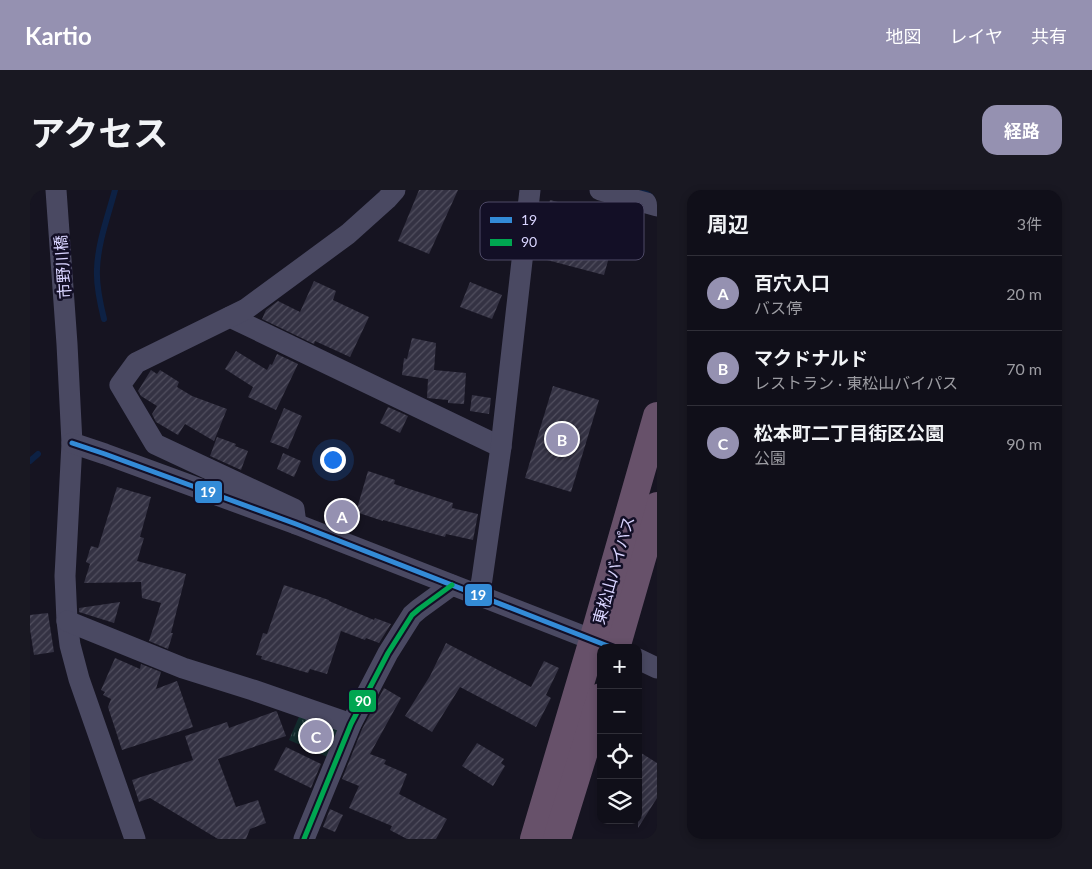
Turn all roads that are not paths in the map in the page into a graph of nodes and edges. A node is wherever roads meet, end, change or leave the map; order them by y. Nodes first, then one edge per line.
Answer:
1 (56, 190) edge
2 (395, 190) edge
3 (600, 190) edge
4 (643, 202) edge
5 (644, 202) edge
6 (657, 206) edge
7 (522, 260) edge
8 (230, 317) junction
9 (657, 416) edge
10 (72, 443) junction
11 (501, 447) junction
12 (657, 506) edge
13 (296, 524) junction
14 (452, 585) junction
15 (479, 595) junction
16 (67, 621) junction
17 (605, 644) edge
18 (608, 644) edge
19 (608, 644) edge
20 (642, 661) edge
21 (657, 668) edge
22 (597, 674) edge
23 (597, 710) edge
24 (351, 724) junction
25 (135, 839) edge
26 (304, 839) edge
27 (534, 839) edge
28 (558, 839) edge

1 - 10 street, 市野川橋
2 - 8 street
3 - 4 street
5 - 6 street
7 - 11 street
8 - 11 street
8 - 13 street
9 - 18 highway, 東松山バイパス
10 - 13 street
10 - 16 street, 市野川橋
11 - 15 street
12 - 19 highway, 東松山バイパス
13 - 14 street
14 - 15 street
14 - 24 street
15 - 17 street
16 - 24 street
16 - 25 street, 市野川橋
20 - 21 street
22 - 27 highway, 東松山バイパス
23 - 28 highway
24 - 26 street

